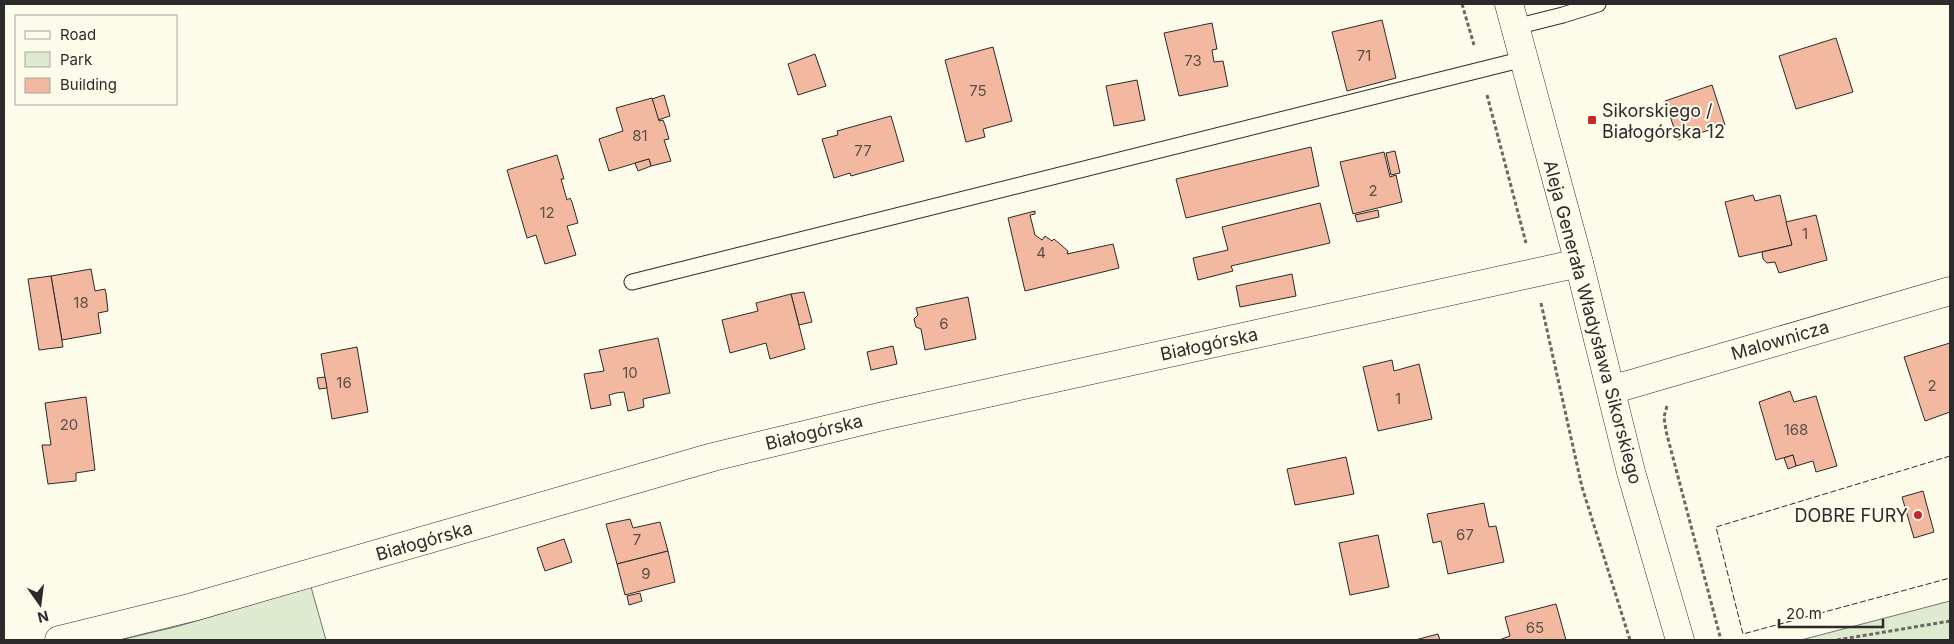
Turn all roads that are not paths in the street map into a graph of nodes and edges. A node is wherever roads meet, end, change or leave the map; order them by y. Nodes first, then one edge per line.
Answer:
1 (1598, 4) edge
2 (1512, 15) edge
3 (1524, 60) junction
4 (1579, 263) junction
5 (632, 282) dead end
6 (1950, 291) edge
7 (1611, 390) junction
8 (59, 640) edge
9 (1680, 640) edge

1 - 2 lane
2 - 3 street, Aleja Generała Władysława Sikorskiego
3 - 4 street, Aleja Generała Władysława Sikorskiego
3 - 5 lane
4 - 7 street, Aleja Generała Władysława Sikorskiego
4 - 8 street, Białogórska
6 - 7 street, Malownicza
7 - 9 street, Aleja Generała Władysława Sikorskiego

